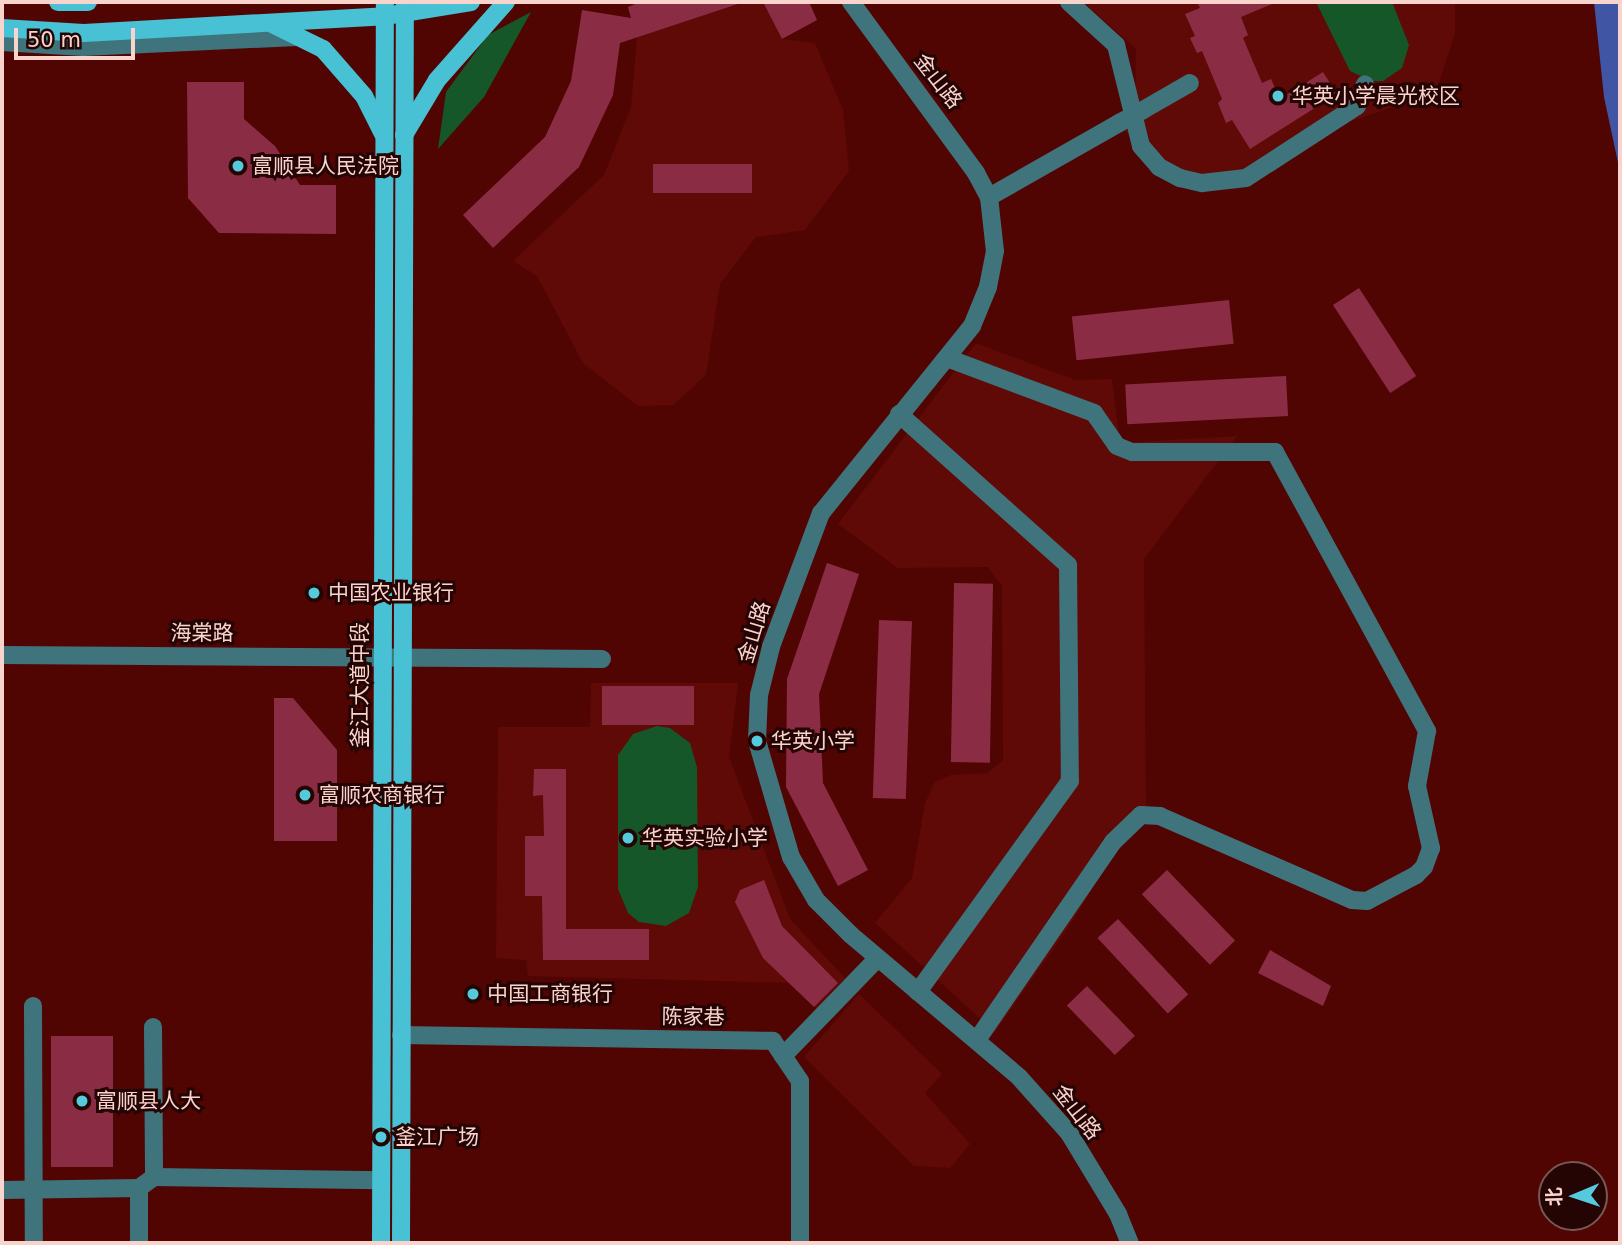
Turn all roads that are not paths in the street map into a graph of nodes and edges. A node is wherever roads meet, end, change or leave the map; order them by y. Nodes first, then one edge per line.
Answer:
1 (58, 2) edge
2 (88, 2) edge
3 (471, 2) edge
4 (506, 2) edge
5 (851, 2) edge
6 (1069, 2) edge
7 (405, 8) edge
8 (385, 9) edge
9 (269, 23) junction
10 (2, 29) edge
11 (297, 37) junction
12 (2, 42) edge
13 (1190, 83) dead end
14 (1365, 84) dead end
15 (404, 135) junction
16 (385, 136) junction
17 (989, 197) junction
18 (947, 358) junction
19 (899, 414) junction
20 (2, 655) edge
21 (402, 656) junction
22 (383, 657) junction
23 (601, 659) dead end
24 (878, 958) junction
25 (918, 992) junction
26 (33, 1006) dead end
27 (153, 1027) dead end
28 (401, 1035) junction
29 (976, 1040) junction
30 (783, 1056) junction
31 (154, 1177) junction
32 (381, 1180) junction
33 (139, 1188) junction
34 (33, 1189) junction
35 (2, 1190) edge
36 (34, 1243) edge
37 (139, 1243) edge
38 (381, 1243) edge
39 (401, 1243) edge
40 (800, 1243) edge
41 (1130, 1243) edge

1 - 2 main road
3 - 7 main road
4 - 15 main road
5 - 17 street, 金山路
6 - 14 street
7 - 8 main road
7 - 15 main road, 釜江大道中段
8 - 9 main road
8 - 16 main road, 釜江大道中段
9 - 10 main road
9 - 11 main road
11 - 12 street
11 - 16 main road
13 - 17 street, bridge
15 - 21 main road, 釜江大道中段
16 - 22 main road, 釜江大道中段
17 - 18 street, 金山路
18 - 19 street, 金山路
18 - 29 street
19 - 24 street, 金山路
19 - 25 street
20 - 22 street, 海棠路
21 - 22 street, 海棠路
21 - 23 street, 海棠路
21 - 28 main road, 釜江大道中段
22 - 32 main road, 釜江大道中段
24 - 25 street, 金山路
24 - 30 street
25 - 29 street, 金山路
26 - 34 street
27 - 31 street
28 - 30 street, 陈家巷
28 - 39 main road, 釜江大道中段
29 - 41 street, 金山路
30 - 40 street
31 - 32 street
31 - 33 street
32 - 38 main road, 釜江大道中段
33 - 34 street
33 - 37 street
34 - 35 street
34 - 36 street

